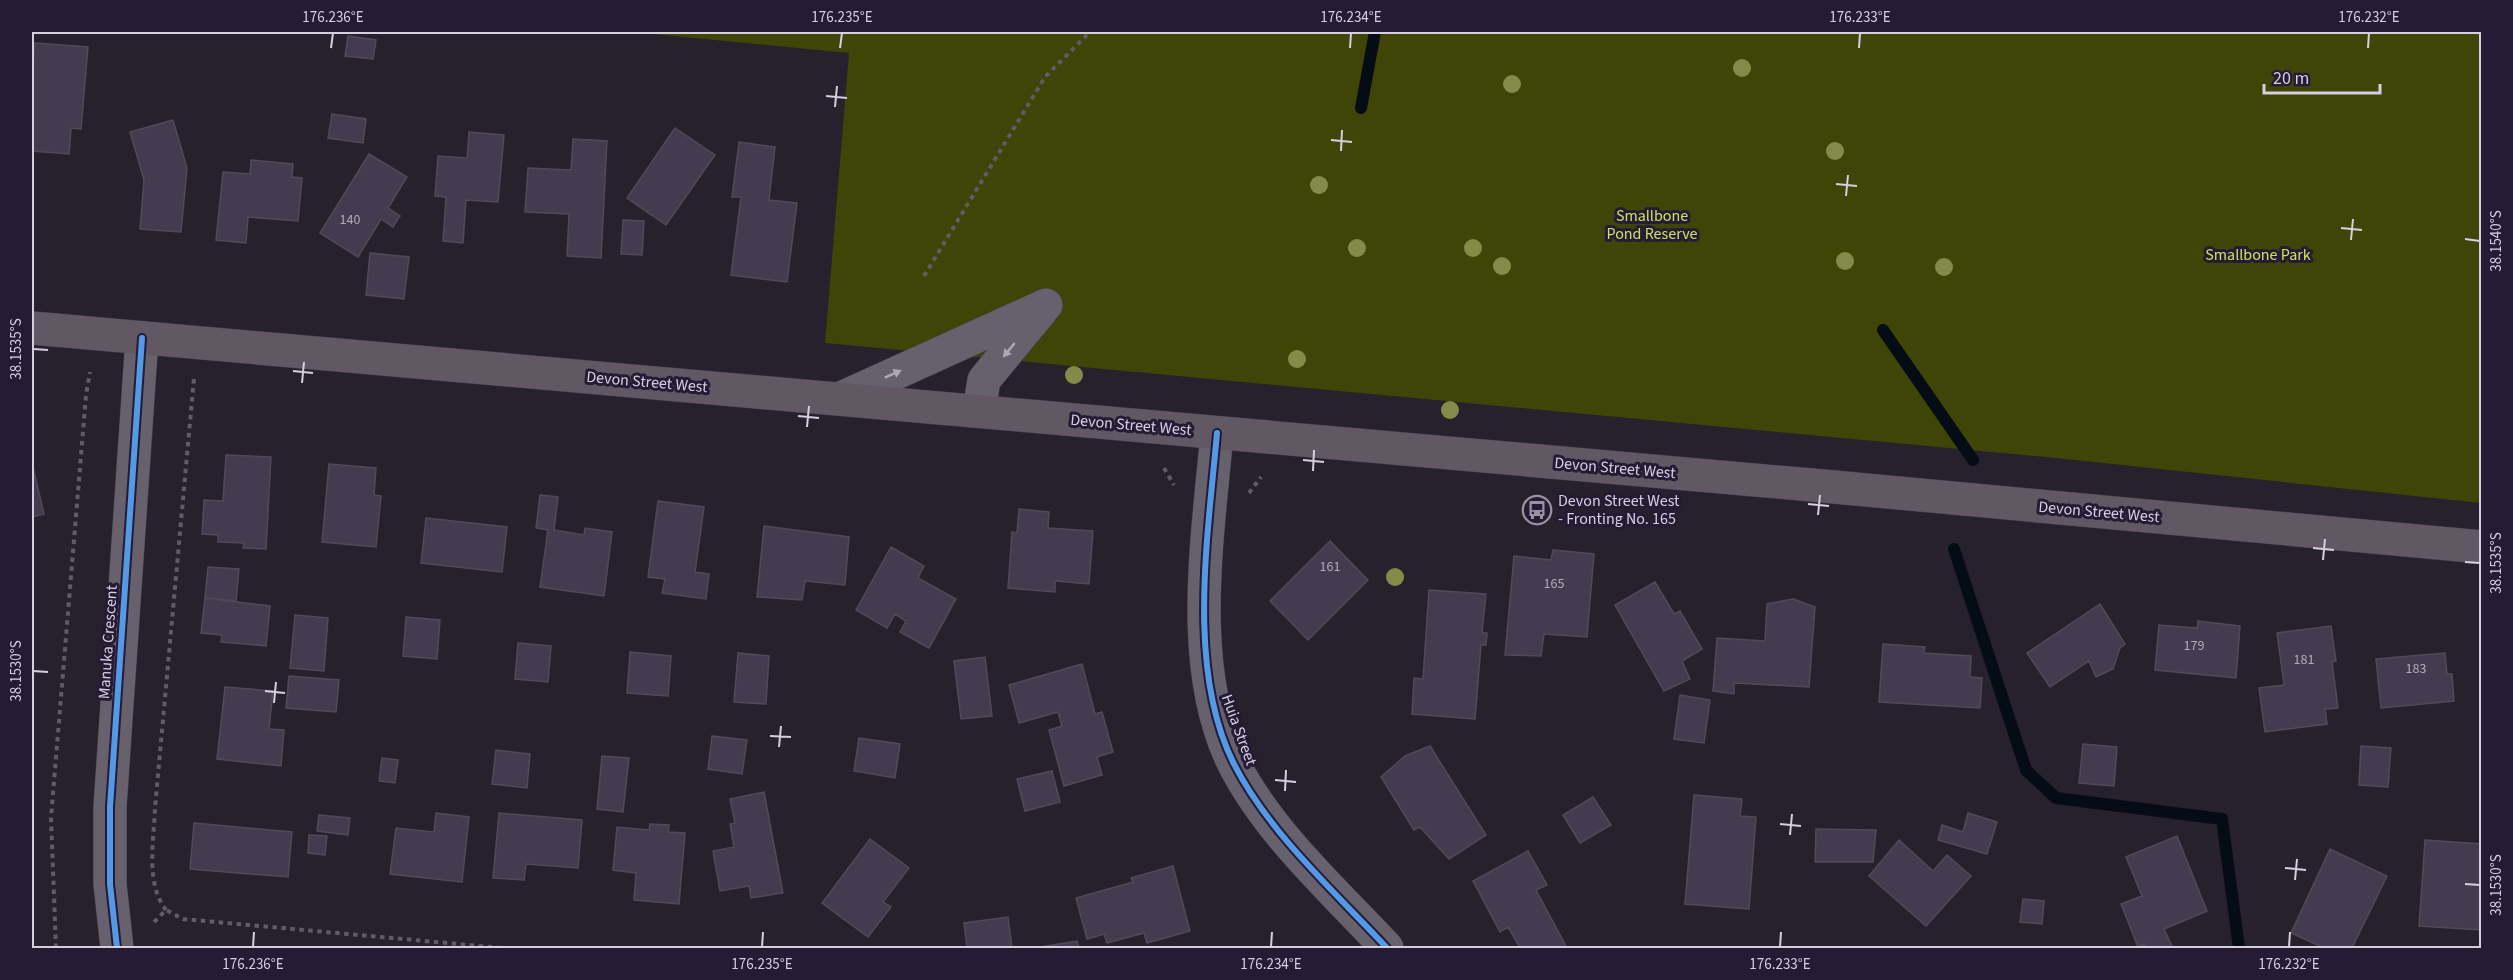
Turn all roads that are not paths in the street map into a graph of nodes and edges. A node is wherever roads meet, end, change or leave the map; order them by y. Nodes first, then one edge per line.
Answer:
1 (32, 328) edge
2 (142, 338) junction
3 (839, 399) junction
4 (979, 411) junction
5 (1217, 433) junction
6 (2481, 547) edge
7 (117, 948) edge
8 (1387, 948) edge

1 - 2 main road, Devon Street West
2 - 3 main road, Devon Street West
2 - 7 street, Manuka Crescent
3 - 4 main road, Devon Street West
3 -> 4 street
4 - 5 main road, Devon Street West
5 - 6 main road, Devon Street West
5 - 8 street, Huia Street

